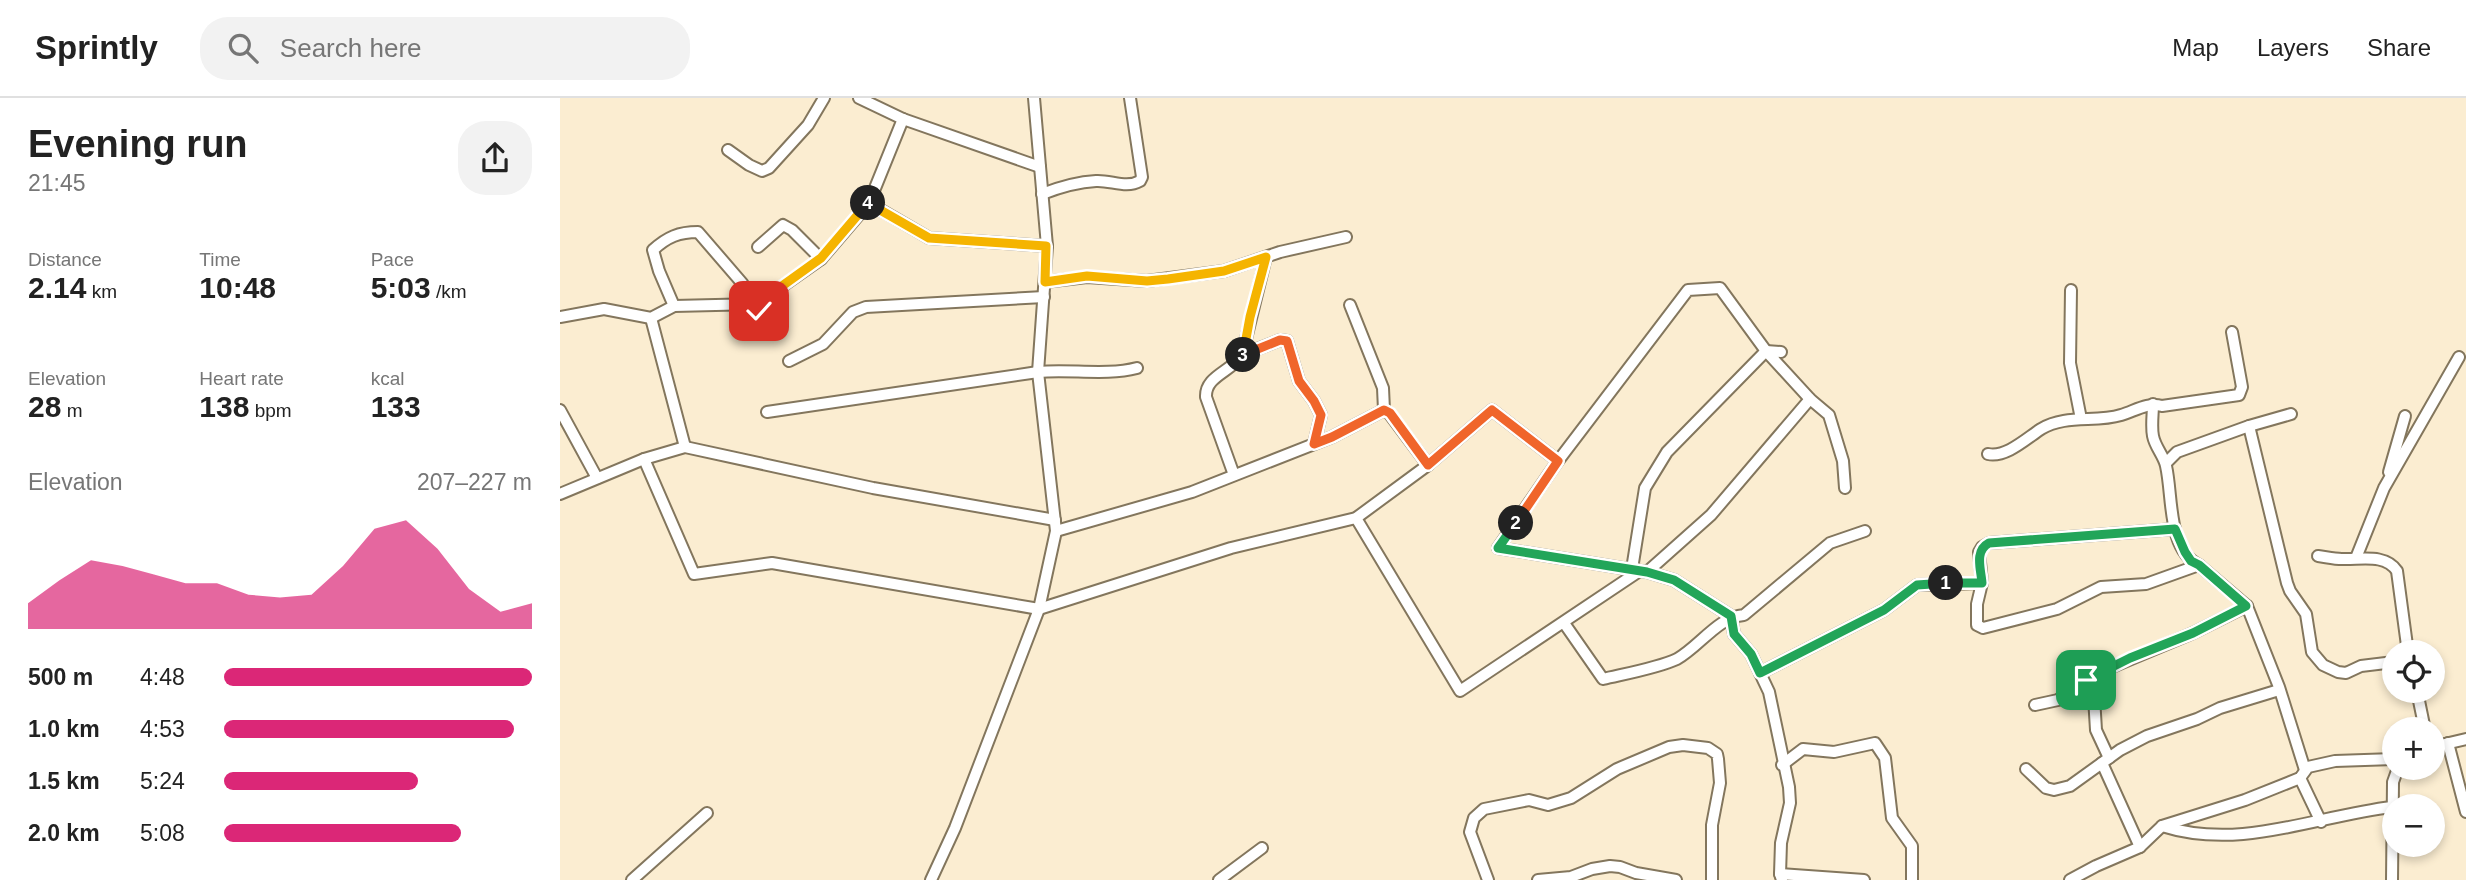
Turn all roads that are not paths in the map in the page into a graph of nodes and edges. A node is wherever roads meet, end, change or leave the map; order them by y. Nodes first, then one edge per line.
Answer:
1 (824, 98) edge
2 (859, 98) edge
3 (1034, 98) edge
4 (1130, 98) edge
5 (903, 119) junction
6 (728, 150) dead end
7 (1041, 167) junction
8 (1042, 194) junction
9 (869, 203) junction
10 (1346, 237) dead end
11 (1046, 246) junction
12 (758, 247) dead end
13 (1266, 257) junction
14 (821, 258) junction
15 (1045, 282) junction
16 (2071, 290) dead end
17 (1044, 297) junction
18 (1350, 305) dead end
19 (674, 306) junction
20 (758, 307) junction
21 (560, 317) edge
22 (651, 318) junction
23 (2232, 332) dead end
24 (1766, 351) junction
25 (1781, 352) dead end
26 (1241, 355) junction
27 (2459, 357) dead end
28 (789, 361) dead end
29 (1137, 368) dead end
30 (1038, 372) junction
31 (1810, 399) junction
32 (2153, 404) junction
33 (560, 410) edge
34 (1384, 410) junction
35 (767, 412) dead end
36 (2291, 414) dead end
37 (2405, 416) dead end
38 (2081, 419) junction
39 (2249, 426) junction
40 (1314, 444) junction
41 (685, 447) junction
42 (1989, 454) dead end
43 (644, 459) junction
44 (1558, 461) junction
45 (2166, 463) junction
46 (1428, 465) junction
47 (1234, 475) junction
48 (597, 478) junction
49 (1845, 488) dead end
50 (2384, 488) junction
51 (560, 494) edge
52 (1356, 518) junction
53 (1055, 525) junction
54 (2175, 529) junction
55 (1865, 531) dead end
56 (2318, 556) dead end
57 (2356, 558) junction
58 (2199, 565) junction
59 (1639, 571) junction
60 (1982, 583) junction
61 (2246, 606) junction
62 (1039, 609) junction
63 (1731, 616) junction
64 (1564, 623) junction
65 (2406, 640) edge
66 (2382, 663) edge
67 (1760, 673) junction
68 (2086, 680) junction
69 (2279, 690) junction
70 (2035, 705) dead end
71 (2466, 739) edge
72 (2448, 743) junction
73 (2445, 744) edge
74 (2382, 759) edge
75 (2106, 761) junction
76 (1782, 765) junction
77 (2026, 769) dead end
78 (2302, 774) junction
79 (2382, 808) edge
80 (2466, 811) edge
81 (707, 813) dead end
82 (2321, 822) junction
83 (2162, 826) junction
84 (2140, 847) junction
85 (1262, 848) dead end
86 (2392, 857) edge
87 (1781, 877) edge
88 (632, 880) edge
89 (931, 880) edge
90 (1219, 880) edge
91 (1488, 880) edge
92 (1538, 880) edge
93 (1676, 880) edge
94 (1712, 880) edge
95 (1864, 880) edge
96 (1912, 880) edge
97 (2070, 880) edge
98 (2392, 880) edge

1 - 6 street
2 - 5 street
3 - 7 street
4 - 8 street
5 - 7 street
5 - 9 street
7 - 8 street
8 - 11 street
9 - 11 street
9 - 14 street
10 - 13 street
11 - 15 street
12 - 14 street
13 - 15 street
13 - 26 street
14 - 20 street
15 - 17 street
16 - 38 street
17 - 28 street
17 - 30 street
18 - 34 street
19 - 20 street
19 - 20 street
19 - 22 street
21 - 22 street
22 - 41 street
23 - 32 street
24 - 25 street
24 - 31 street
24 - 44 street
24 - 59 street
26 - 40 street
26 - 47 street
27 - 50 street
29 - 30 street
30 - 35 street
30 - 53 street
31 - 49 street
31 - 59 street
32 - 38 street
32 - 45 street
33 - 48 street
34 - 40 street
34 - 46 street
36 - 39 street
37 - 50 street
38 - 42 street
39 - 45 street
39 - 66 street
40 - 47 street
41 - 43 street
41 - 53 street
43 - 48 street
43 - 62 street
44 - 46 street
44 - 59 street
45 - 54 street
46 - 52 street
47 - 53 street
48 - 51 street
50 - 57 street
52 - 62 street
52 - 64 street
53 - 62 street
54 - 58 street
54 - 60 street
55 - 63 street
56 - 57 street
57 - 65 street
58 - 60 street
58 - 61 street
59 - 63 street
59 - 64 street
60 - 67 street
61 - 68 street
61 - 69 street
62 - 89 street
63 - 64 street
63 - 67 street
67 - 76 street
68 - 70 street
68 - 75 street
69 - 75 street
69 - 78 street
71 - 72 street
72 - 73 street
72 - 80 street
74 - 78 street
75 - 77 street
75 - 84 street
76 - 87 street
76 - 96 street
78 - 82 street
78 - 83 street
79 - 82 street
81 - 88 street
82 - 83 street
83 - 84 street
84 - 97 street
85 - 90 street
86 - 98 street
87 - 95 street
91 - 94 street
92 - 93 street

